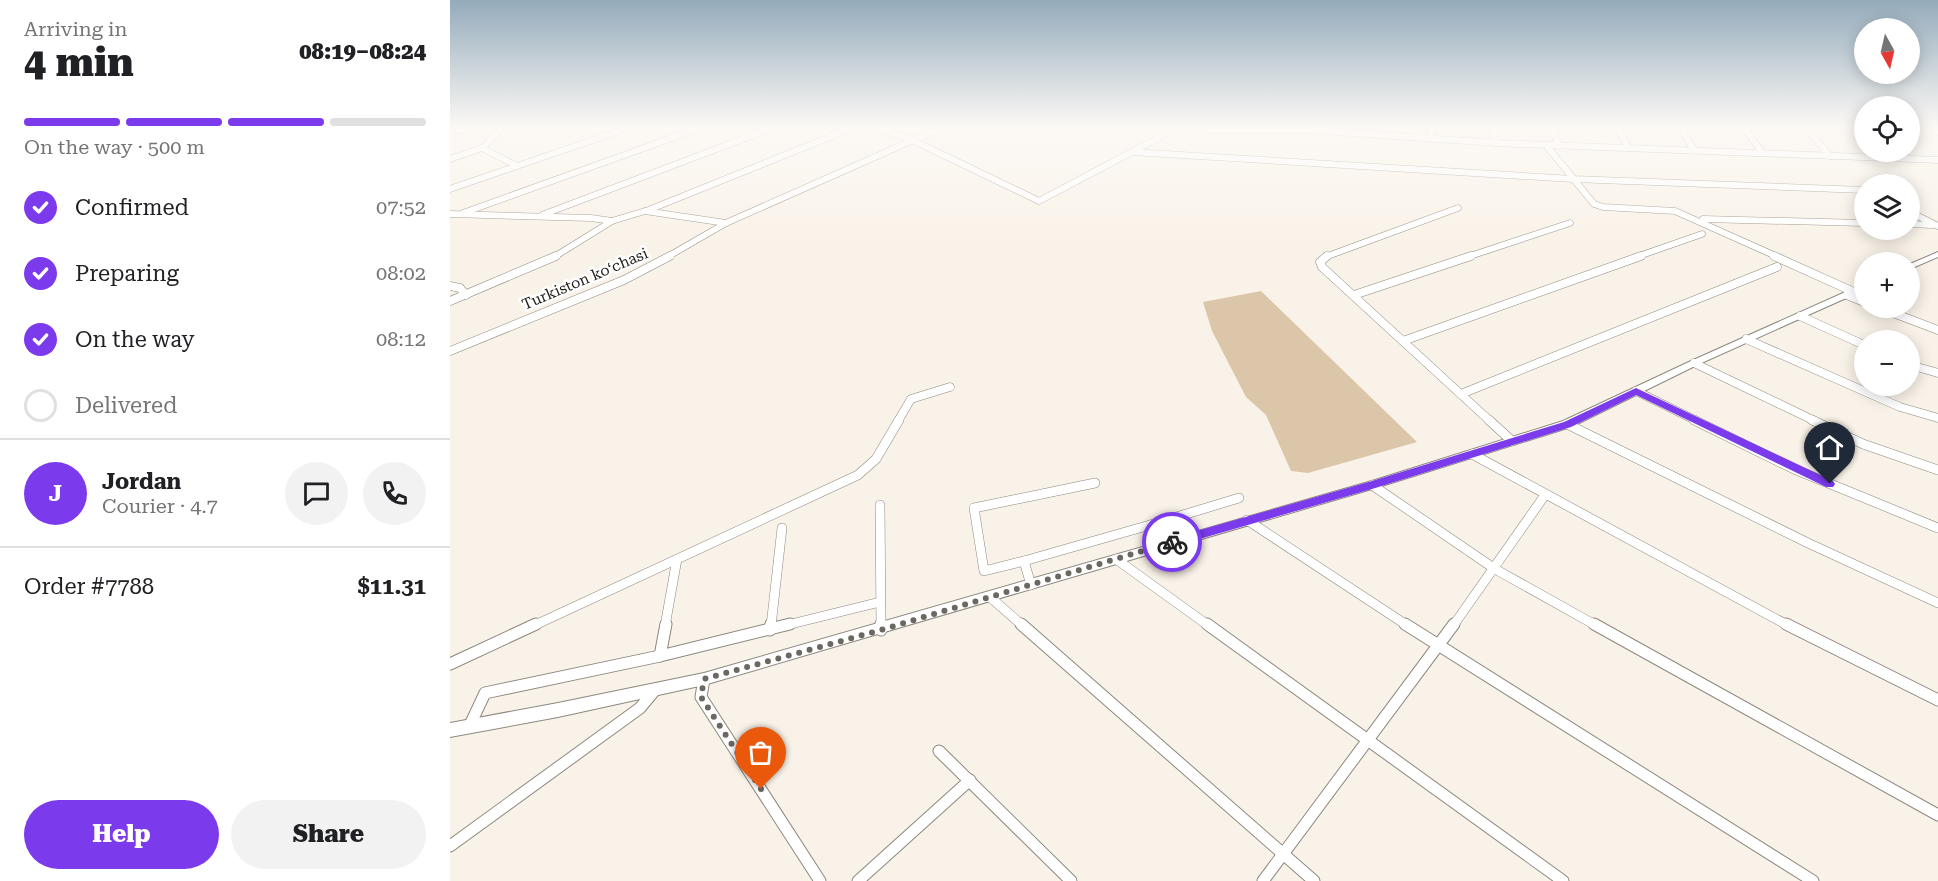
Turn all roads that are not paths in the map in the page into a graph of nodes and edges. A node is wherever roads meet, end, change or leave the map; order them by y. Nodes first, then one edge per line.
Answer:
1 (514, 167) edge
2 (588, 167) edge
3 (669, 167) edge
4 (754, 167) edge
5 (851, 167) edge
6 (968, 167) edge
7 (1103, 167) edge
8 (1379, 167) edge
9 (1564, 167) edge
10 (1573, 179) junction
11 (450, 189) edge
12 (1854, 190) edge
13 (1458, 208) dead end
14 (645, 211) junction
15 (454, 214) edge
16 (537, 217) junction
17 (1920, 217) edge
18 (1698, 219) junction
19 (612, 221) junction
20 (726, 223) junction
21 (1570, 223) dead end
22 (1854, 223) edge
23 (1920, 224) edge
24 (1937, 225) edge
25 (1702, 234) dead end
26 (1938, 254) edge
27 (1920, 262) edge
28 (1777, 267) dead end
29 (450, 286) edge
30 (1854, 291) edge
31 (1854, 291) edge
32 (466, 295) junction
33 (1354, 295) junction
34 (450, 301) edge
35 (1800, 316) junction
36 (1906, 318) edge
37 (1938, 330) edge
38 (1746, 339) junction
39 (450, 340) edge
40 (1403, 340) junction
41 (1854, 340) edge
42 (453, 349) edge
43 (1694, 363) junction
44 (1920, 367) edge
45 (1938, 373) edge
46 (950, 387) dead end
47 (1636, 391) junction
48 (1461, 394) junction
49 (1938, 418) edge
50 (1567, 424) junction
51 (1512, 441) junction
52 (1472, 454) junction
53 (1938, 470) edge
54 (1095, 483) dead end
55 (1372, 485) junction
56 (1545, 495) junction
57 (1239, 498) dead end
58 (880, 505) dead end
59 (1247, 520) junction
60 (1150, 525) junction
61 (782, 528) dead end
62 (1938, 528) edge
63 (1160, 546) junction
64 (677, 559) junction
65 (1116, 559) junction
66 (1024, 561) junction
67 (1495, 569) junction
68 (1031, 585) junction
69 (990, 597) junction
70 (880, 602) junction
71 (1938, 603) edge
72 (770, 630) junction
73 (881, 630) junction
74 (1437, 645) junction
75 (660, 657) junction
76 (450, 664) edge
77 (704, 679) junction
78 (655, 690) junction
79 (1938, 700) edge
80 (469, 727) junction
81 (450, 730) edge
82 (1367, 740) junction
83 (939, 751) dead end
84 (970, 780) junction
85 (1938, 815) edge
86 (450, 846) edge
87 (1282, 855) junction
88 (820, 881) edge
89 (858, 881) edge
90 (1071, 881) edge
91 (1263, 881) edge
92 (1314, 881) edge
93 (1563, 881) edge
94 (1814, 881) edge

1 - 11 street
2 - 15 street
3 - 16 street
4 - 14 street
5 - 20 street, Turkiston koʻchasi
6 - 7 street
8 - 10 street
9 - 10 street
10 - 12 street
10 - 18 street
13 - 33 street
14 - 19 street
14 - 20 street
15 - 16 street
16 - 19 street
17 - 24 street
18 - 22 street
18 - 30 street
19 - 32 street
20 - 42 street, Turkiston koʻchasi
21 - 33 street
23 - 24 street
25 - 40 street
26 - 27 street
28 - 48 street
29 - 32 street
31 - 35 street
32 - 34 street
33 - 40 street
35 - 38 street
35 - 41 street
36 - 37 street
38 - 43 street
38 - 49 street
39 - 42 street
40 - 48 street
43 - 47 street
43 - 53 street
44 - 45 street
46 - 64 street
47 - 50 street
47 - 62 street
48 - 51 street
50 - 51 street
50 - 71 street
51 - 52 street
52 - 55 street
52 - 56 street
54 - 66 street
55 - 59 street
55 - 67 street
56 - 67 street
56 - 79 street
57 - 60 street
58 - 70 street
59 - 63 street
59 - 74 street
60 - 63 street
60 - 66 street
61 - 72 street
63 - 65 street
64 - 75 street
64 - 76 street
65 - 68 street
65 - 82 street
66 - 68 street
67 - 74 street
67 - 85 street
68 - 69 street
69 - 73 street
69 - 87 street
70 - 72 street
70 - 73 street
72 - 75 street
73 - 77 street
74 - 82 street
74 - 94 street
75 - 80 street
77 - 78 street
77 - 88 street
78 - 80 street
78 - 86 street
80 - 81 street
82 - 87 street
82 - 93 street
83 - 84 street
84 - 89 street
84 - 90 street
87 - 91 street
87 - 92 street

